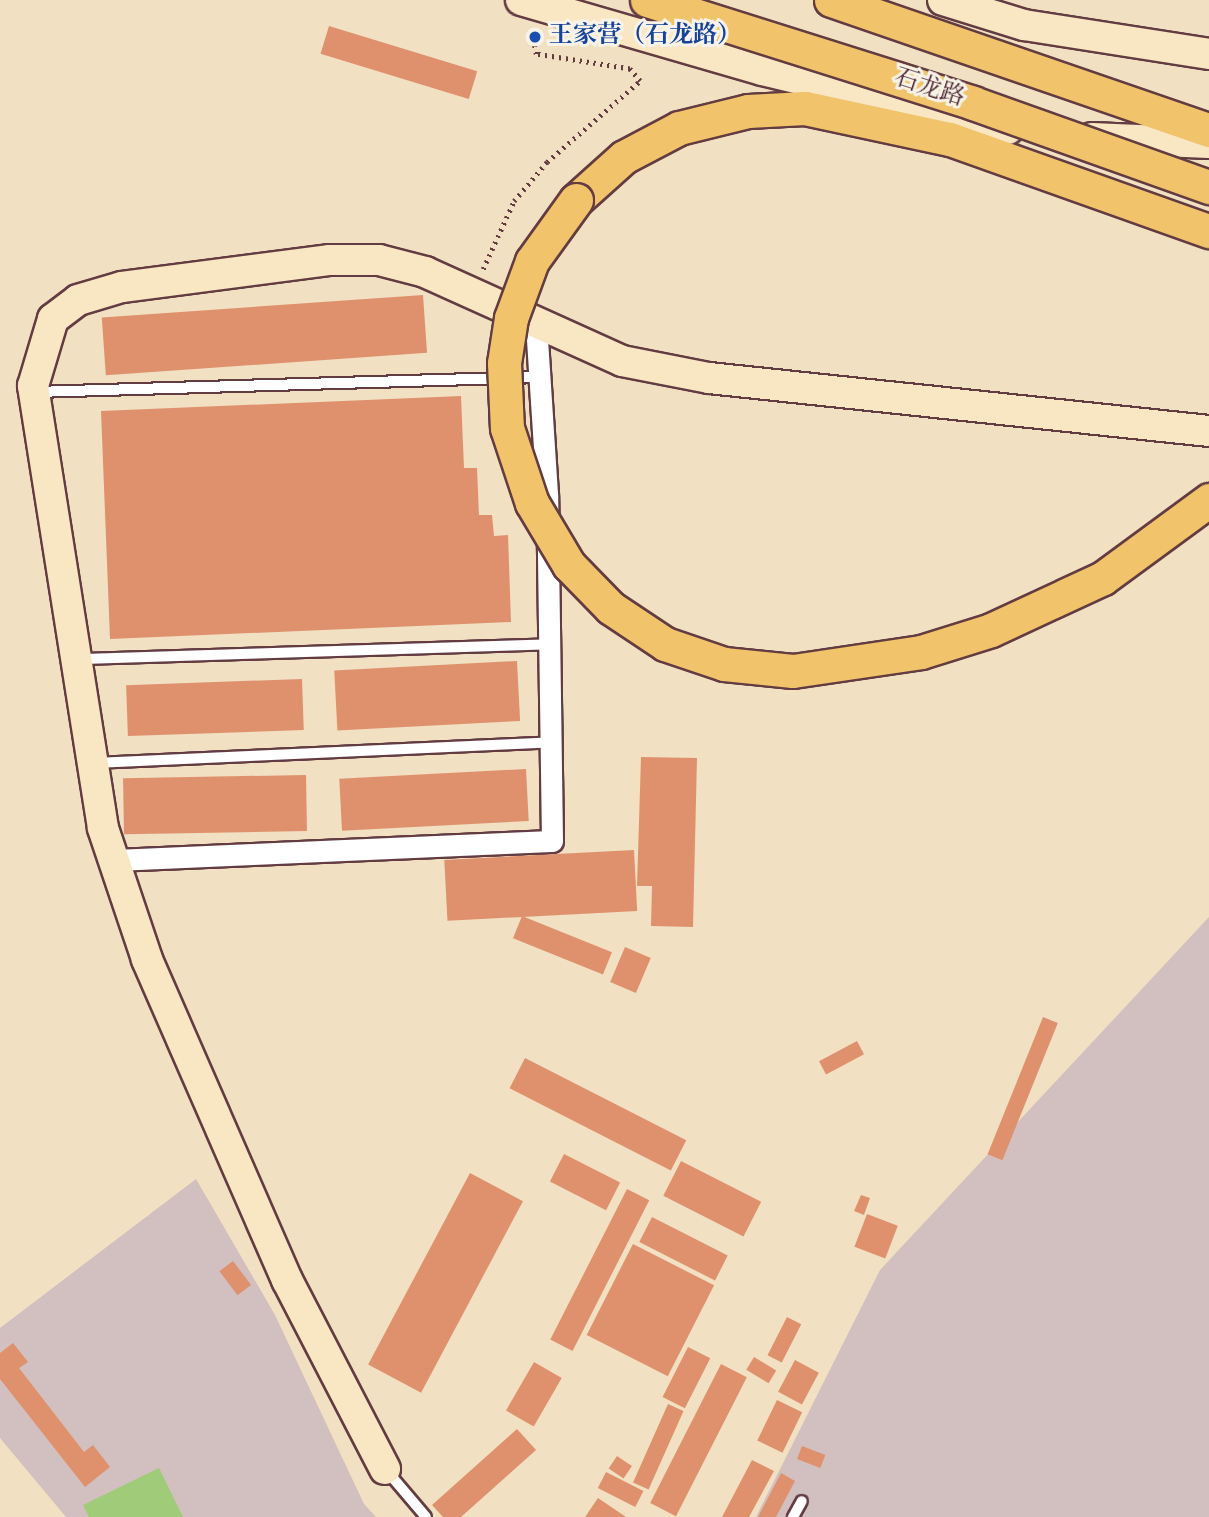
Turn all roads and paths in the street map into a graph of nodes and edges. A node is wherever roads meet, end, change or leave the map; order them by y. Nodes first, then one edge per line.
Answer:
1 (647, 0) edge
2 (831, 0) edge
3 (943, 0) edge
4 (528, 2) edge
5 (1209, 54) edge
6 (1209, 130) edge
7 (1209, 143) edge
8 (1209, 187) edge
9 (1209, 232) edge
10 (474, 296) junction
11 (536, 326) junction
12 (539, 377) junction
13 (34, 393) junction
14 (1209, 431) edge
15 (1209, 500) edge
16 (546, 644) junction
17 (75, 659) junction
18 (549, 742) junction
19 (92, 764) junction
20 (114, 860) junction
21 (385, 1469) joint
22 (802, 1501) dead end
23 (426, 1517) edge
24 (793, 1517) edge

1 - 8 main road, 石龙路, bridge
2 - 6 main road
3 - 5 street
4 - 7 street
4 - 10 path
9 - 15 main road, bridge
10 - 11 street
10 - 13 street
11 - 12 street
11 - 14 street
12 - 13 lane
12 - 16 street
13 - 17 street
16 - 17 lane
16 - 18 street
17 - 19 street
18 - 19 lane
18 - 20 street
19 - 20 street
20 - 21 street
21 - 23 lane
22 - 24 lane

